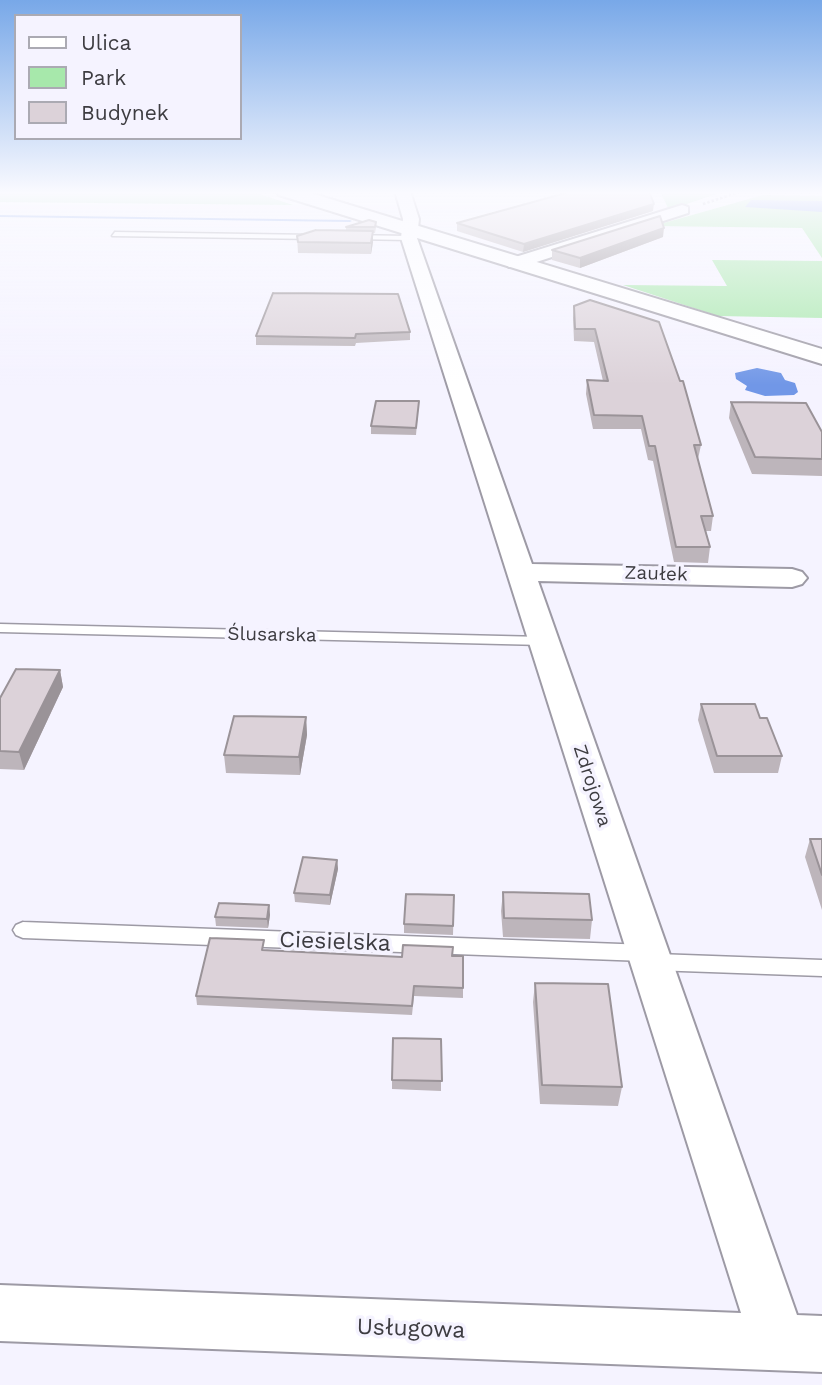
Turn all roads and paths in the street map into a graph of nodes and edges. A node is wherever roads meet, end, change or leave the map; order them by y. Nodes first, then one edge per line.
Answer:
1 (417, 256) edge
2 (488, 256) edge
3 (538, 256) edge
4 (515, 263) junction
5 (822, 357) edge
6 (520, 572) junction
7 (792, 578) dead end
8 (0, 628) edge
9 (543, 641) junction
10 (23, 930) dead end
11 (649, 957) junction
12 (822, 968) edge
13 (0, 1313) edge
14 (800, 1342) edge

1 - 6 street, Zdrojowa
2 - 4 street
3 - 4 street
4 - 5 street
6 - 7 street, Zaułek
6 - 9 street, Zdrojowa
8 - 9 lane, Ślusarska
9 - 11 street, Zdrojowa
10 - 11 lane, Ciesielska
11 - 12 lane, Ciesielska
11 - 14 street, Zdrojowa
13 - 14 street, Usługowa

